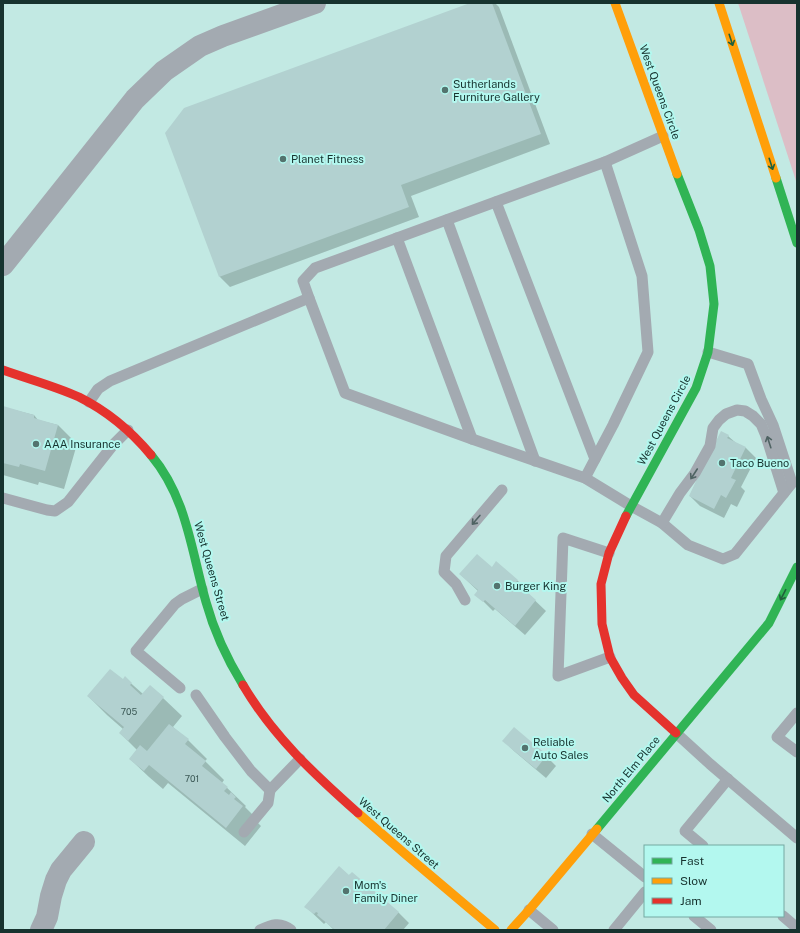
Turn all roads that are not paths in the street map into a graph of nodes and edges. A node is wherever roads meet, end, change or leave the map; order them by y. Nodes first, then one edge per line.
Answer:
1 (315, 3) edge
2 (615, 3) edge
3 (719, 3) edge
4 (663, 136) junction
5 (605, 162) junction
6 (496, 202) junction
7 (447, 220) junction
8 (397, 238) junction
9 (797, 243) edge
10 (3, 265) edge
11 (309, 298) junction
12 (708, 352) junction
13 (3, 370) edge
14 (89, 402) junction
15 (128, 430) junction
16 (472, 439) junction
17 (595, 459) junction
18 (535, 461) junction
19 (586, 478) junction
20 (502, 490) dead end
21 (784, 493) junction
22 (3, 498) edge
23 (631, 506) junction
24 (662, 523) junction
25 (609, 553) junction
26 (797, 567) edge
27 (202, 589) junction
28 (465, 600) dead end
29 (786, 611) dead end
30 (769, 623) junction
31 (610, 657) junction
32 (180, 688) dead end
33 (196, 695) dead end
34 (797, 713) edge
35 (676, 734) junction
36 (797, 752) edge
37 (300, 758) junction
38 (728, 779) junction
39 (270, 790) junction
40 (244, 832) dead end
41 (592, 834) junction
42 (797, 838) edge
43 (84, 842) dead end
44 (702, 845) edge
45 (644, 876) edge
46 (644, 893) edge
47 (530, 910) junction
48 (695, 917) edge
49 (784, 917) edge
50 (797, 928) edge
51 (41, 930) edge
52 (260, 930) edge
53 (291, 930) edge
54 (495, 930) edge
55 (511, 930) edge
56 (553, 930) edge
57 (614, 930) edge
58 (711, 930) edge

1 - 10 street
2 - 4 main road, West Queens Circle
3 -> 9 main road
4 - 5 lane
4 - 12 main road, West Queens Circle
5 - 6 lane
5 - 17 lane
6 - 7 lane
6 - 17 lane
7 - 8 lane
7 - 18 lane
8 - 11 lane
8 - 16 lane
11 - 14 lane
11 - 16 lane
12 - 21 lane
12 - 23 main road, West Queens Circle
13 - 14 main road, West Queens Street
14 - 15 main road, West Queens Street
15 - 22 lane
15 - 27 main road, West Queens Street
16 - 18 lane
17 - 19 lane
18 - 19 lane
19 - 23 lane
20 -> 28 lane
21 - 24 lane
21 -> 24 lane
23 - 24 lane
23 - 25 main road, West Queens Circle
25 - 31 main road, West Queens Circle
25 - 31 lane
26 -> 30 main road, North Elm Place
27 - 32 lane
27 - 37 main road, West Queens Street
29 - 30 main road, North Elm Place
30 - 35 main road, North Elm Place
31 - 35 main road, West Queens Circle
33 - 39 lane
34 - 36 lane
35 - 38 lane
35 - 41 main road, North Elm Place
37 - 39 lane
37 - 54 main road, West Queens Street
38 - 42 lane
38 - 44 lane
39 - 40 lane
41 - 45 lane
41 - 47 main road, North Elm Place
43 - 51 street
46 - 57 lane
47 - 55 main road, North Elm Place
47 - 56 lane
48 - 58 lane
49 - 50 lane
52 - 53 lane

